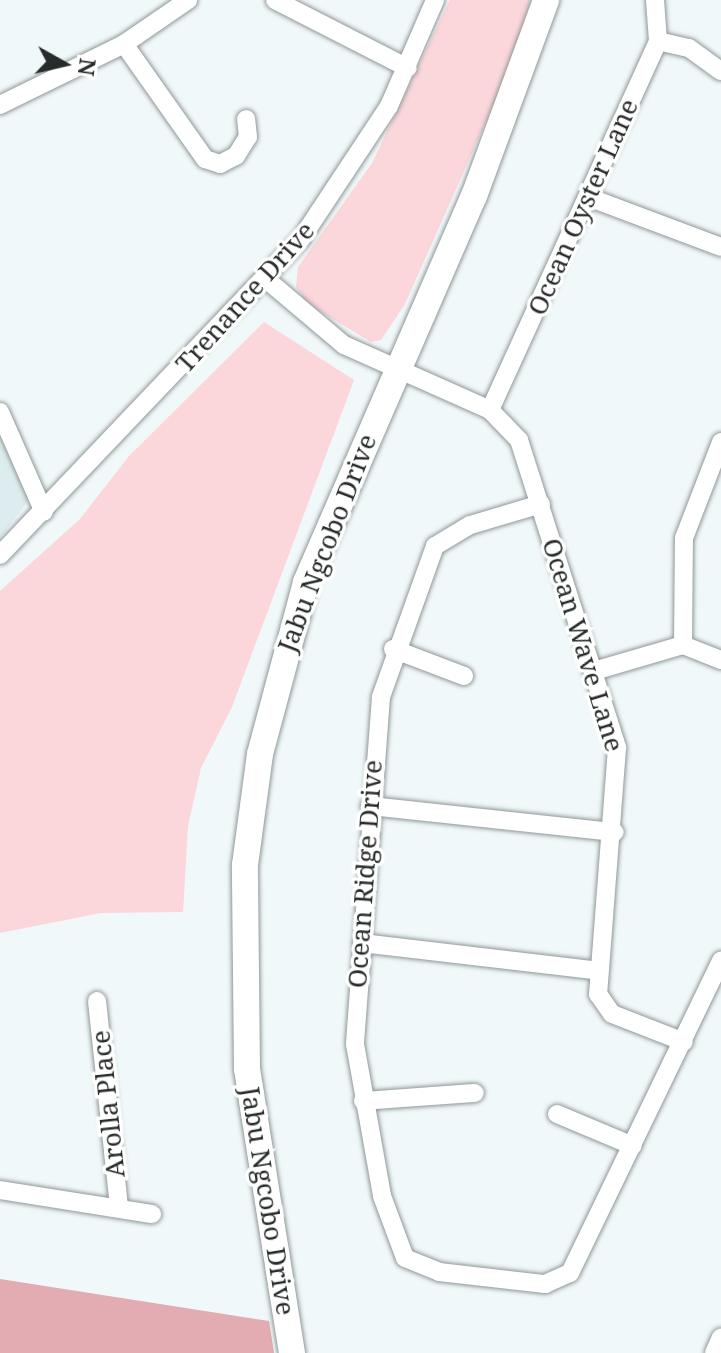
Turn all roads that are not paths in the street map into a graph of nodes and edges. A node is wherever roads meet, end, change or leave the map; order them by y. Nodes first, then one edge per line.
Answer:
1 (188, 0) edge
2 (275, 0) edge
3 (435, 0) edge
4 (546, 0) edge
5 (655, 0) edge
6 (658, 41) junction
7 (124, 44) junction
8 (408, 68) junction
9 (721, 71) edge
10 (0, 105) edge
11 (246, 119) dead end
12 (588, 197) junction
13 (721, 247) edge
14 (267, 280) junction
15 (393, 373) junction
16 (490, 410) junction
17 (0, 412) edge
18 (721, 442) edge
19 (541, 504) junction
20 (44, 512) junction
21 (0, 555) edge
22 (683, 645) junction
23 (393, 649) junction
24 (721, 660) edge
25 (594, 671) junction
26 (464, 676) dead end
27 (370, 806) junction
28 (615, 832) junction
29 (362, 943) junction
30 (721, 961) edge
31 (599, 971) junction
32 (97, 1001) dead end
33 (684, 1042) junction
34 (475, 1093) dead end
35 (363, 1101) junction
36 (557, 1114) dead end
37 (633, 1146) junction
38 (0, 1190) edge
39 (119, 1206) junction
40 (152, 1214) dead end
41 (721, 1337) edge
42 (292, 1353) edge
43 (714, 1353) edge

1 - 7 street
2 - 8 street
3 - 8 street, Trenance Drive
4 - 15 main road, Jabu Ngcobo Drive
5 - 6 street, Ocean Oyster Lane
6 - 9 street
6 - 12 street, Ocean Oyster Lane
7 - 10 street
7 - 11 street
8 - 14 street, Trenance Drive
12 - 13 street
12 - 16 street, Ocean Oyster Lane
14 - 15 street, Ocean Wave Lane
14 - 20 street, Trenance Drive
15 - 16 street, Ocean Wave Lane
15 - 42 main road, Jabu Ngcobo Drive
16 - 19 street, Ocean Wave Lane
17 - 20 street
18 - 22 street
19 - 23 street, Ocean Ridge Drive
19 - 25 street, Ocean Wave Lane
20 - 21 street, Trenance Drive
22 - 24 street
22 - 25 street
23 - 26 street
23 - 27 street, Ocean Ridge Drive
25 - 28 street, Ocean Wave Lane
27 - 28 street
27 - 29 street, Ocean Ridge Drive
28 - 31 street, Ocean Wave Lane
29 - 31 street
29 - 35 street, Ocean Ridge Drive
30 - 33 street, Ocean Ridge Drive
31 - 33 street, Ocean Wave Lane
32 - 39 street, Arolla Place
33 - 37 street, Ocean Ridge Drive
34 - 35 street
35 - 37 street, Ocean Ridge Drive
36 - 37 street
38 - 39 street, Arolla Place
39 - 40 street, Arolla Place
41 - 43 street

